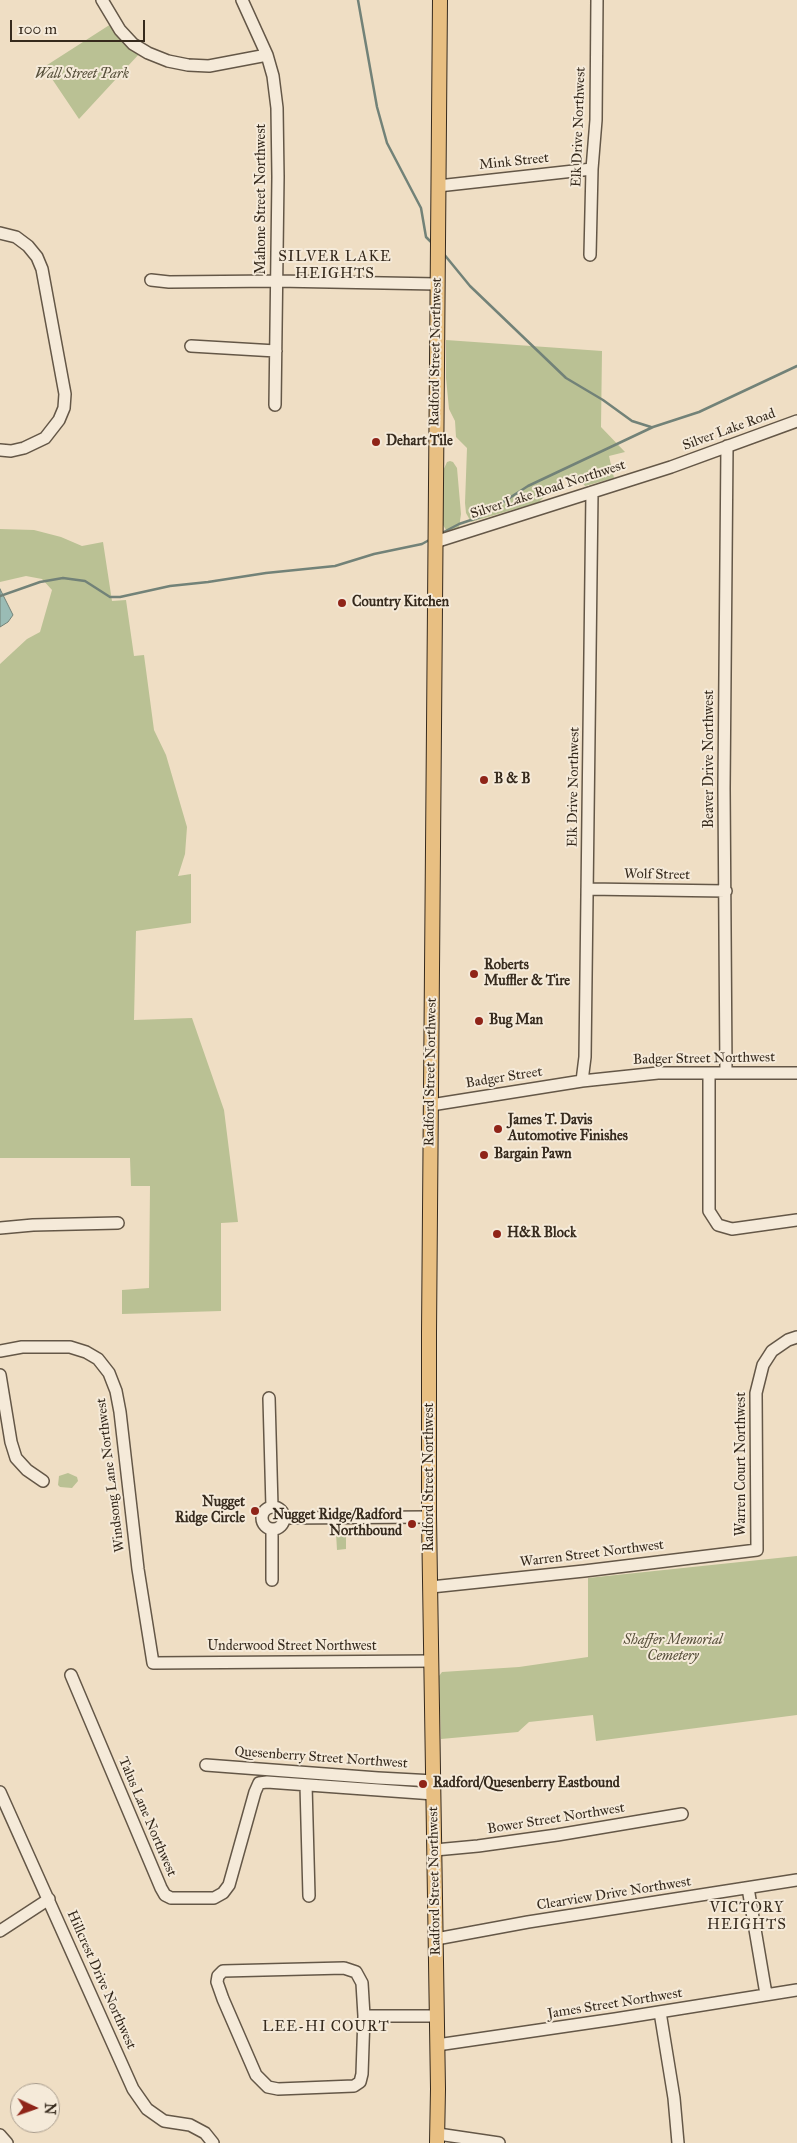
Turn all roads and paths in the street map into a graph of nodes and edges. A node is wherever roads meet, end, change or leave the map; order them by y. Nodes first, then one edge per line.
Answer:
1 (102, 0) edge
2 (242, 0) edge
3 (440, 0) edge
4 (597, 0) edge
5 (267, 55) junction
6 (592, 169) junction
7 (438, 186) junction
8 (0, 233) edge
9 (590, 255) dead end
10 (152, 280) dead end
11 (277, 281) junction
12 (437, 284) junction
13 (191, 346) dead end
14 (276, 351) junction
15 (276, 405) dead end
16 (797, 421) edge
17 (728, 446) junction
18 (0, 450) edge
19 (671, 467) joint
20 (592, 492) junction
21 (435, 542) junction
22 (587, 888) junction
23 (726, 891) junction
24 (726, 1072) junction
25 (709, 1073) junction
26 (797, 1073) edge
27 (582, 1081) junction
28 (430, 1105) junction
29 (797, 1220) edge
30 (118, 1223) dead end
31 (0, 1228) edge
32 (797, 1337) edge
33 (0, 1351) edge
34 (0, 1375) edge
35 (269, 1398) dead end
36 (43, 1481) dead end
37 (272, 1507) junction
38 (429, 1517) junction
39 (284, 1518) junction
40 (272, 1529) junction
41 (757, 1550) joint
42 (272, 1580) dead end
43 (430, 1587) junction
44 (432, 1661) junction
45 (153, 1663) joint
46 (71, 1675) dead end
47 (206, 1764) dead end
48 (306, 1785) junction
49 (434, 1788) junction
50 (0, 1792) edge
51 (682, 1814) dead end
52 (435, 1850) junction
53 (797, 1880) edge
54 (748, 1888) junction
55 (309, 1896) dead end
56 (49, 1899) junction
57 (0, 1931) edge
58 (436, 1939) junction
59 (797, 1990) edge
60 (766, 1994) junction
61 (660, 2012) junction
62 (364, 2016) junction
63 (436, 2016) junction
64 (437, 2045) junction
65 (0, 2135) edge
66 (437, 2139) edge
67 (7, 2143) edge
68 (213, 2143) edge
69 (499, 2143) edge
70 (678, 2143) edge

1 - 5 street
2 - 5 street, Mahone Street Northwest
3 - 7 main road, Radford Street Northwest
4 - 6 street, Elk Drive Northwest
5 - 11 street, Mahone Street Northwest
6 - 7 street, Mink Street
6 - 9 street, Elk Drive Northwest
7 - 12 main road, Radford Street Northwest
8 - 18 street
10 - 11 street
11 - 12 street
11 - 14 street, Mahone Street Northwest
12 - 21 main road, Radford Street Northwest
13 - 14 street
14 - 15 street, Mahone Street Northwest
16 - 17 street, Silver Lake Road
17 - 19 street, Silver Lake Road
17 - 23 street, Beaver Drive Northwest
19 - 20 street, Silver Lake Road Northwest
20 - 21 street, Silver Lake Road Northwest
20 - 22 street, Elk Drive Northwest
21 - 28 main road, Radford Street Northwest
22 - 23 street, Wolf Street
22 - 27 street, Elk Drive Northwest
23 - 24 street, Beaver Drive Northwest
24 - 25 street, Badger Street Northwest
24 - 26 street, Badger Street Northwest
25 - 27 street, Badger Street Northwest
25 - 29 street
27 - 28 street, Badger Street
28 - 38 main road, Radford Street Northwest
30 - 31 street
32 - 41 street, Warren Court Northwest
33 - 45 street, Windsong Lane Northwest
34 - 36 street
35 - 37 street
37 - 39 street
37 - 40 street
38 - 39 street
38 - 43 main road, Radford Street Northwest
39 - 40 street
40 - 42 street
41 - 43 street, Warren Street Northwest
43 - 44 main road, Radford Street Northwest
44 - 45 street, Underwood Street Northwest
44 - 49 main road, Radford Street Northwest
46 - 48 street, Talus Lane Northwest
47 - 49 street, Quesenberry Street Northwest
48 - 49 street, Talus Lane Northwest
48 - 55 street
49 - 52 main road, Radford Street Northwest
50 - 56 street, Hillcrest Drive Northwest
51 - 52 street, Bower Street Northwest
52 - 58 main road, Radford Street Northwest
53 - 54 street, Clearview Drive Northwest
54 - 58 street, Clearview Drive Northwest
54 - 60 street
56 - 57 street
56 - 68 street, Hillcrest Drive Northwest
58 - 63 main road, Radford Street Northwest
59 - 60 street, James Street Northwest
60 - 61 street, James Street Northwest
61 - 64 street, James Street Northwest
61 - 70 street
62 - 62 street
62 - 63 street
63 - 64 main road, Radford Street Northwest
64 - 66 main road, Radford Street Northwest
65 - 67 street
66 - 69 street

